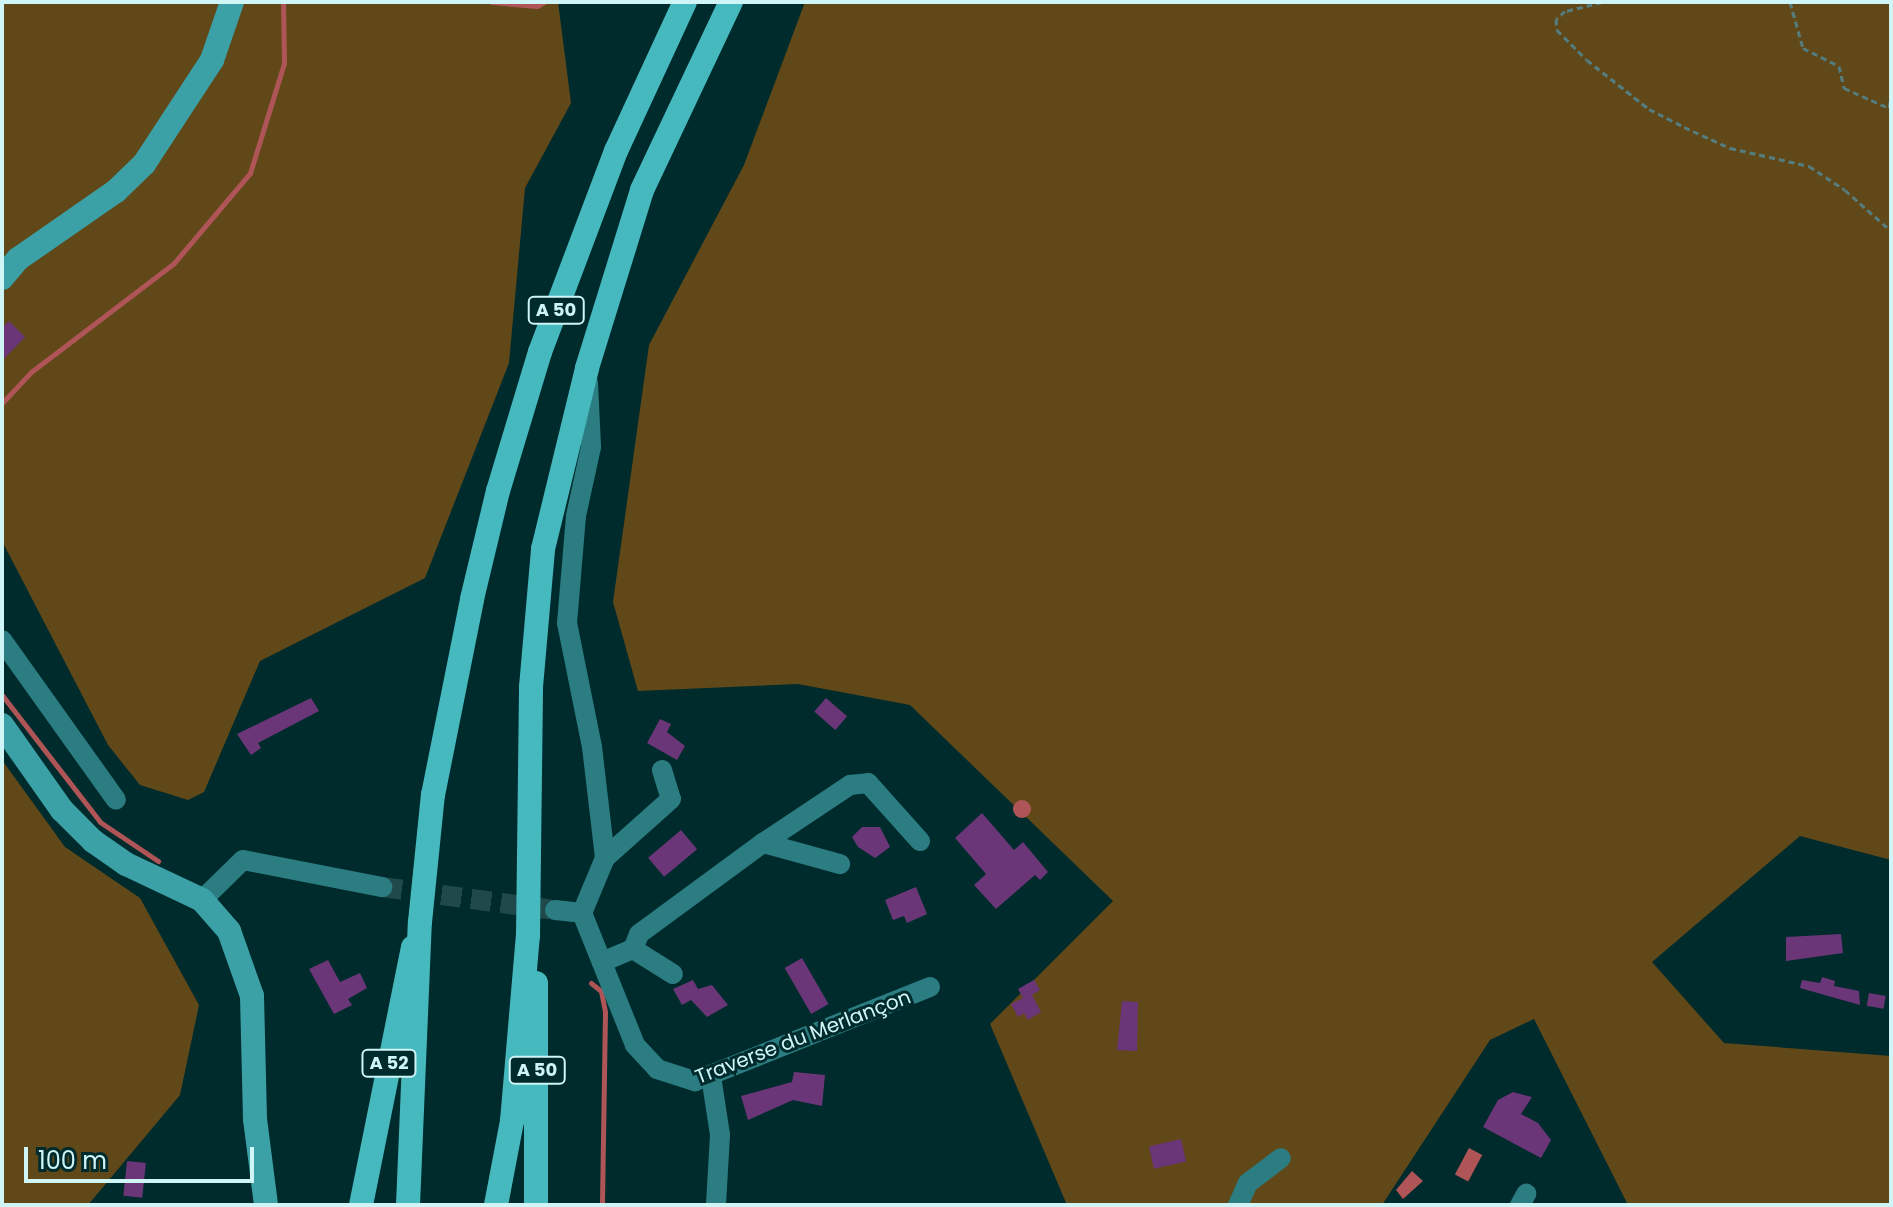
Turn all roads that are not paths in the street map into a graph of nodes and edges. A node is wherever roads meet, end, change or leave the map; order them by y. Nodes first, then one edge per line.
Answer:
1 (232, 2) edge
2 (685, 2) edge
3 (731, 2) edge
4 (2, 278) edge
5 (587, 368) junction
6 (2, 640) edge
7 (2, 725) edge
8 (662, 770) dead end
9 (116, 800) dead end
10 (920, 841) dead end
11 (763, 843) junction
12 (605, 858) junction
13 (840, 864) dead end
14 (382, 887) tunnel mouth
15 (202, 900) junction
16 (555, 910) tunnel mouth
17 (582, 913) junction
18 (420, 922) junction
19 (528, 936) junction
20 (633, 949) junction
21 (602, 962) junction
22 (673, 974) dead end
23 (930, 987) dead end
24 (711, 1076) junction
25 (1281, 1158) dead end
26 (266, 1205) edge
27 (361, 1205) edge
28 (408, 1205) edge
29 (496, 1205) edge
30 (536, 1205) edge
31 (716, 1205) edge
32 (1238, 1205) edge

1 - 4 main road
2 - 18 highway, A 50
3 - 5 highway, A 50
5 - 12 street
5 - 19 highway, A 50
6 - 9 street
7 - 15 main road
8 - 12 street
10 - 11 street
11 - 13 street
11 - 20 street
12 - 17 street
14 - 15 street
15 - 26 main road
16 - 17 street
17 - 21 street, Traverse du Merlançon
18 - 27 highway, A 52
18 - 28 highway, A 50
19 - 29 highway
19 - 30 highway, A 50
20 - 21 street
20 - 22 street
21 - 24 street, Traverse du Merlançon
23 - 24 street, Traverse du Merlançon
24 - 31 street
25 - 32 street

